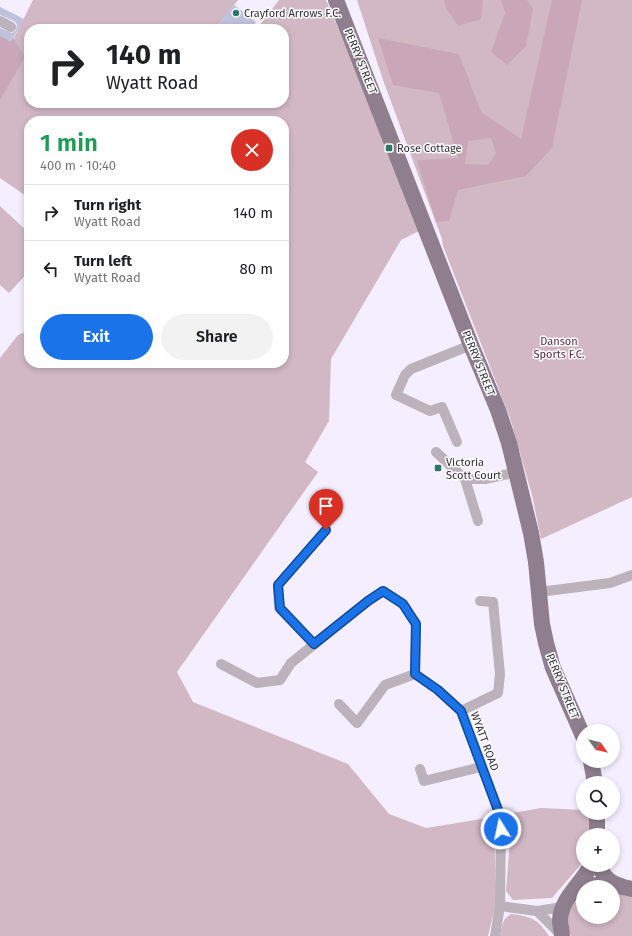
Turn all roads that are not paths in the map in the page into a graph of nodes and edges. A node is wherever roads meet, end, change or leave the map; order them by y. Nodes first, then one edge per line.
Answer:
1 (336, 0) edge
2 (0, 21) edge
3 (11, 27) dead end
4 (471, 345) junction
5 (457, 442) dead end
6 (436, 452) dead end
7 (517, 472) junction
8 (465, 479) junction
9 (478, 521) dead end
10 (326, 530) dead end
11 (632, 575) edge
12 (539, 592) junction
13 (480, 601) dead end
14 (314, 644) junction
15 (221, 664) dead end
16 (415, 674) junction
17 (339, 704) dead end
18 (461, 711) junction
19 (578, 724) edge
20 (481, 766) junction
21 (420, 769) dead end
22 (602, 872) edge
23 (576, 888) edge
24 (628, 888) edge
25 (500, 906) junction
26 (563, 907) junction
27 (537, 911) junction
28 (495, 936) edge
29 (562, 936) edge

1 - 4 main road, PERRY STREET
2 - 3 street
4 - 5 street
4 - 7 main road, PERRY STREET
6 - 8 street
7 - 8 street
7 - 12 main road, PERRY STREET
8 - 9 street
10 - 14 street
11 - 12 street
12 - 19 main road, PERRY STREET
13 - 18 street
14 - 15 street
14 - 16 street
16 - 17 street
16 - 18 street, WYATT ROAD
18 - 20 street, WYATT ROAD
20 - 21 street
20 - 25 street, WYATT ROAD
22 - 24 main road
23 - 26 main road
25 - 27 street
25 - 28 street, WYATT ROAD
26 - 27 street
26 - 29 main road
27 - 29 street

